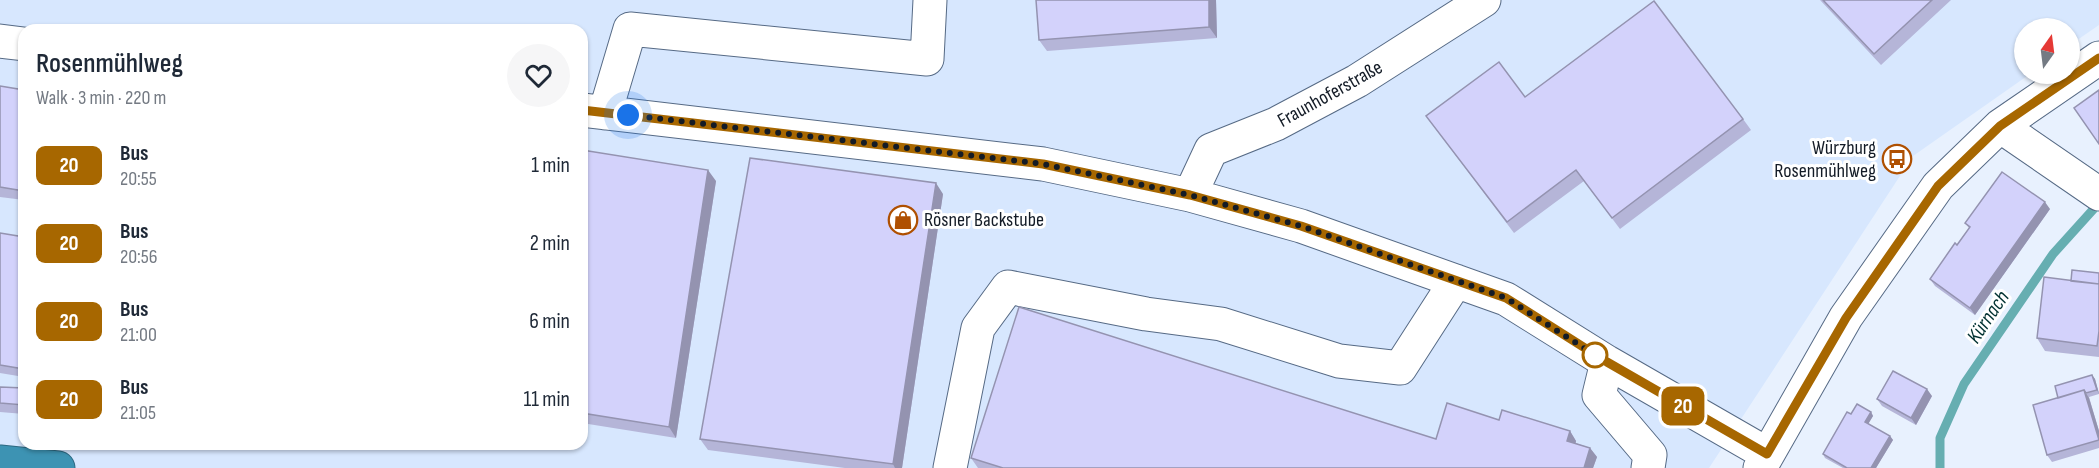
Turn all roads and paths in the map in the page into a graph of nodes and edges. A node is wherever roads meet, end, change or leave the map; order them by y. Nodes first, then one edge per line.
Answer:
1 (930, 0) edge
2 (1484, 0) edge
3 (0, 41) edge
4 (18, 43) edge
5 (2099, 58) edge
6 (593, 111) edge
7 (2000, 126) junction
8 (2091, 188) edge
9 (1190, 195) junction
10 (1456, 281) junction
11 (1607, 362) junction
12 (1764, 461) edge
13 (0, 462) edge
14 (58, 468) edge
15 (950, 468) edge
16 (1648, 468) edge

1 - 6 street
2 - 9 street, Fraunhoferstraße
3 - 4 street
5 - 7 street
6 - 9 street
7 - 8 street
7 - 12 street
9 - 10 street
10 - 11 street
10 - 15 street
11 - 12 street
11 - 16 street
13 - 14 highway

